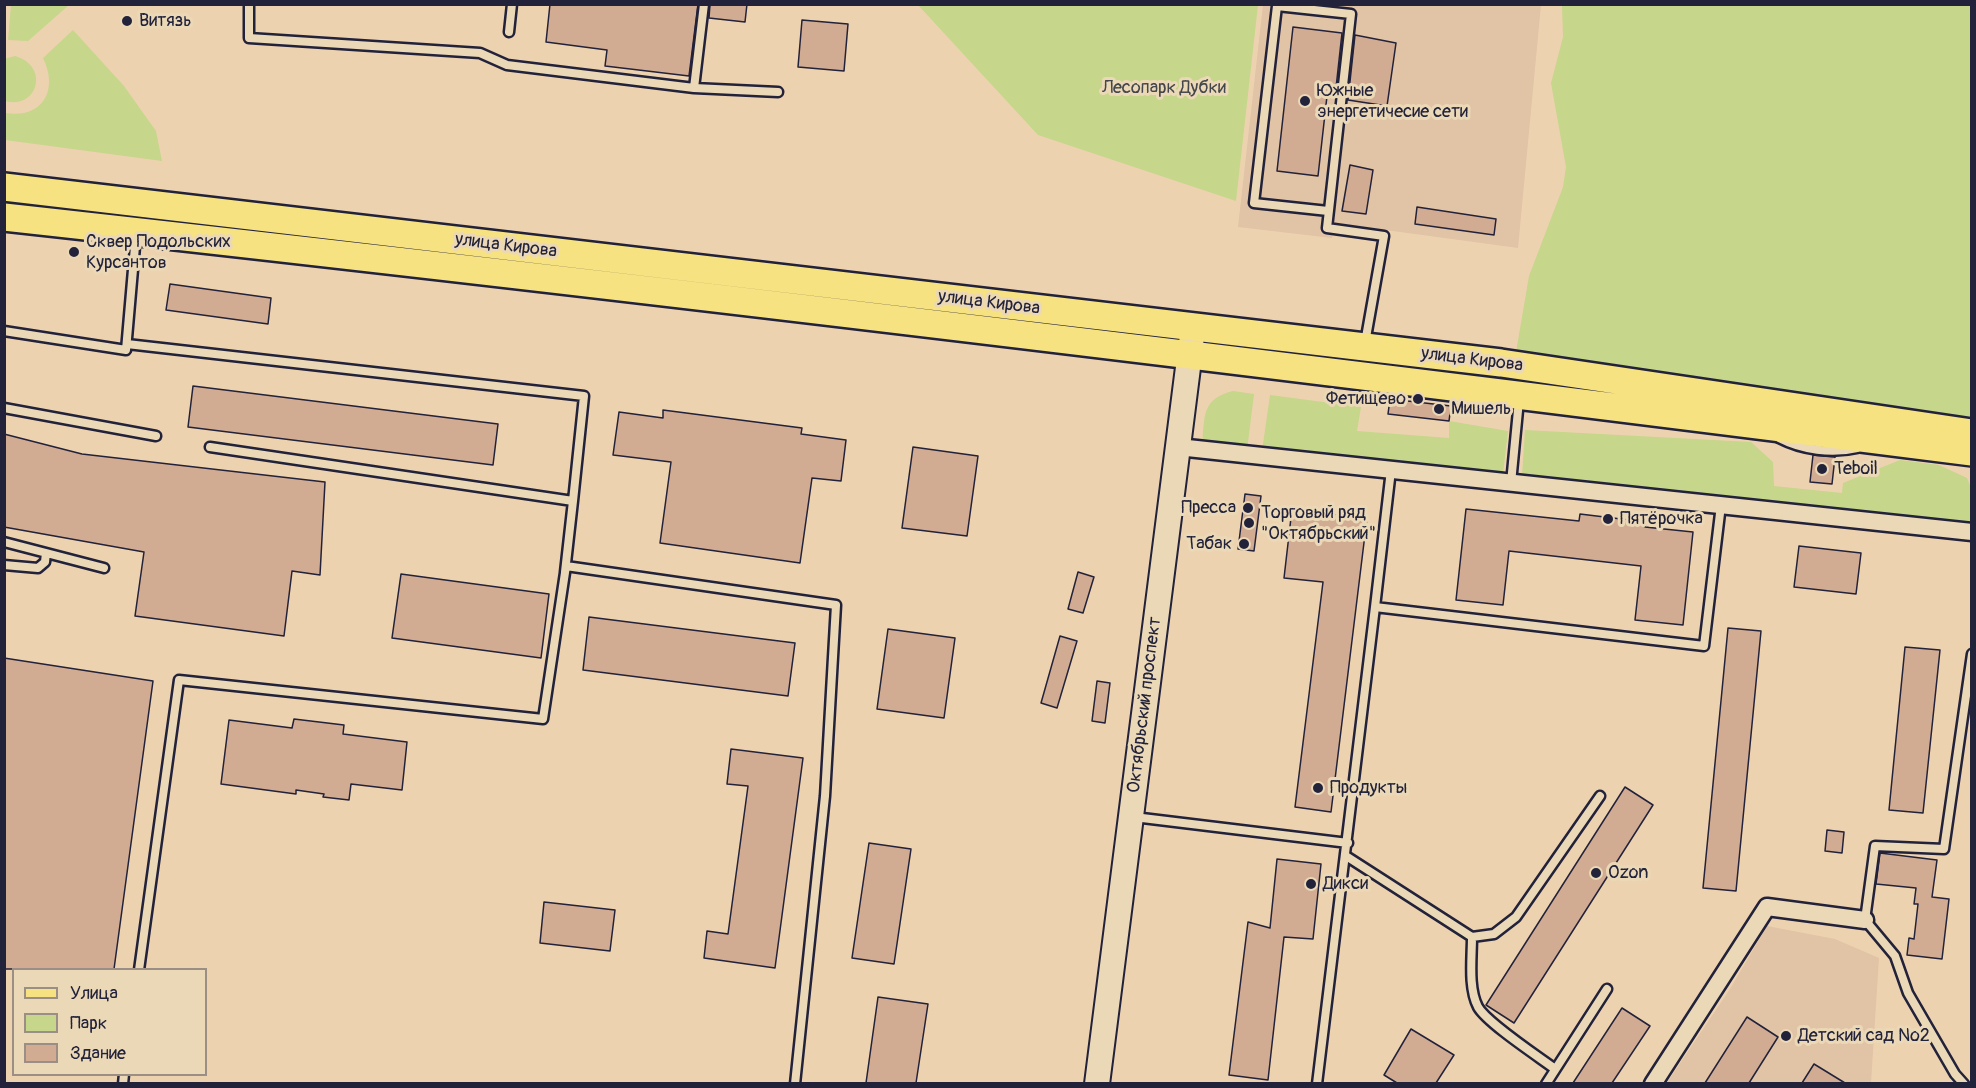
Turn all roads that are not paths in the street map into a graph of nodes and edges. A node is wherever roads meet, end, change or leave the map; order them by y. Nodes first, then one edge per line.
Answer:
1 (249, 4) edge
2 (512, 4) edge
3 (704, 4) edge
4 (509, 32) dead end
5 (694, 88) junction
6 (778, 92) dead end
7 (4, 187) edge
8 (1328, 212) junction
9 (4, 217) edge
10 (136, 231) junction
11 (1193, 327) junction
12 (4, 331) edge
13 (126, 344) junction
14 (1364, 347) junction
15 (1190, 354) junction
16 (1519, 395) junction
17 (4, 408) edge
18 (1971, 433) edge
19 (156, 436) dead end
20 (210, 447) dead end
21 (1178, 447) junction
22 (1971, 452) edge
23 (1391, 470) junction
24 (1511, 483) junction
25 (573, 501) junction
26 (1721, 505) junction
27 (1971, 532) edge
28 (4, 542) edge
29 (46, 553) junction
30 (4, 565) edge
31 (104, 568) dead end
32 (564, 575) junction
33 (1375, 607) junction
34 (1971, 654) edge
35 (1600, 796) dead end
36 (1131, 817) junction
37 (1348, 843) junction
38 (1346, 856) junction
39 (1865, 920) junction
40 (1472, 937) junction
41 (139, 968) edge
42 (1607, 990) dead end
43 (1555, 1069) junction
44 (795, 1083) edge
45 (1097, 1083) edge
46 (1317, 1083) edge
47 (1546, 1083) edge
48 (1653, 1083) edge
49 (1964, 1083) edge

1 - 5 lane
2 - 4 lane
3 - 5 lane
5 - 6 lane
7 - 11 main road, улица Кирова
8 - 8 lane
8 - 14 lane
9 - 10 main road, улица Кирова
10 - 13 lane
10 - 15 main road, улица Кирова
11 - 14 main road, улица Кирова
11 - 15 main road, Октябрьский проспект
12 - 13 lane
13 - 25 lane
14 - 18 main road, улица Кирова
15 - 16 main road, улица Кирова
15 - 21 main road, Октябрьский проспект
16 - 22 main road, улица Кирова
16 - 24 lane
17 - 19 lane
20 - 25 lane
21 - 23 street
21 - 36 main road, Октябрьский проспект
23 - 24 street
23 - 33 lane
24 - 26 street
25 - 32 lane
26 - 27 street
26 - 33 lane
28 - 29 lane
29 - 30 lane
29 - 31 lane
32 - 41 lane
32 - 44 lane
33 - 37 lane
34 - 39 lane
35 - 40 lane
36 - 37 lane
36 - 45 main road, Октябрьский проспект
37 - 38 lane
38 - 40 lane
38 - 46 lane
39 - 48 street
39 - 49 lane
40 - 43 lane
42 - 43 lane
43 - 47 lane

